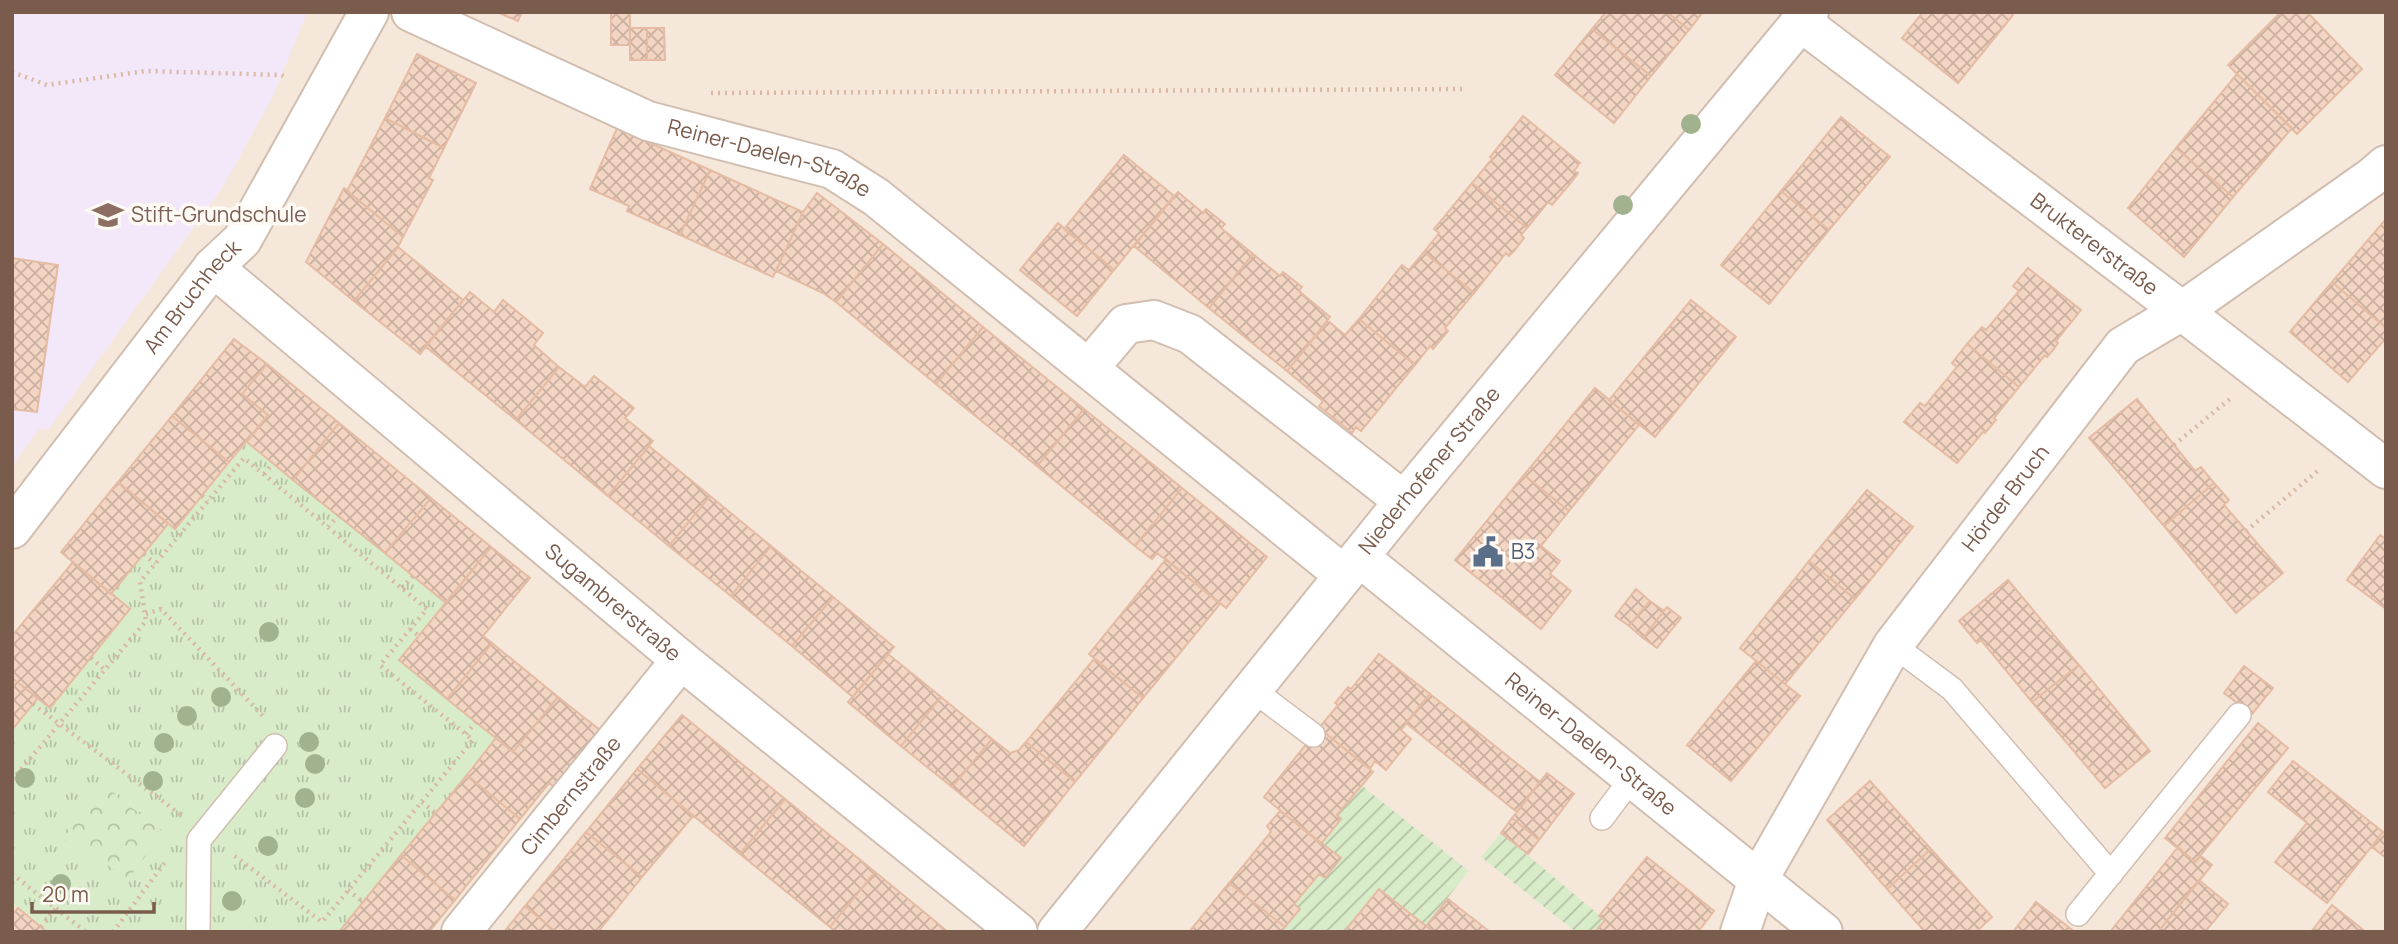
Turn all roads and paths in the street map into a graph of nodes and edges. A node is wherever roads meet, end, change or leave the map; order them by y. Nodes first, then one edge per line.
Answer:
1 (369, 12) edge
2 (411, 12) edge
3 (1805, 17) edge
4 (12, 72) edge
5 (1468, 89) dead end
6 (701, 93) dead end
7 (324, 94) junction
8 (2386, 165) edge
9 (213, 267) junction
10 (2182, 311) junction
11 (1089, 368) junction
12 (2261, 373) junction
13 (2352, 443) junction
14 (2174, 445) dead end
15 (273, 463) dead end
16 (2386, 469) edge
17 (264, 474) junction
18 (202, 496) dead end
19 (208, 501) junction
20 (1404, 501) junction
21 (338, 516) dead end
22 (328, 527) junction
23 (12, 529) edge
24 (2246, 531) dead end
25 (144, 554) dead end
26 (155, 564) junction
27 (1351, 566) junction
28 (413, 576) dead end
29 (402, 589) junction
30 (146, 614) junction
31 (410, 629) junction
32 (419, 636) dead end
33 (1893, 645) junction
34 (91, 658) dead end
35 (681, 660) junction
36 (105, 670) junction
37 (1253, 690) junction
38 (33, 704) dead end
39 (2239, 715) dead end
40 (476, 722) dead end
41 (60, 724) junction
42 (466, 734) junction
43 (1313, 735) dead end
44 (275, 746) joint
45 (1632, 778) junction
46 (13, 779) edge
47 (422, 802) junction
48 (435, 813) dead end
49 (1602, 818) dead end
50 (199, 828) junction
51 (12, 874) edge
52 (2111, 874) junction
53 (1758, 880) junction
54 (348, 890) junction
55 (363, 902) dead end
56 (56, 908) junction
57 (2078, 914) dead end
58 (41, 927) dead end
59 (86, 932) edge
60 (113, 932) edge
61 (198, 932) edge
62 (461, 932) edge
63 (1018, 932) edge
64 (1057, 932) edge
65 (1740, 932) edge
66 (1823, 932) edge

1 - 7 street, Am Bruchheck
2 - 11 street, Reiner-Daelen-Straße
3 - 10 street, Bruktererstraße
3 - 20 street, Niederhofener Straße
4 - 7 path
5 - 6 path
7 - 9 street, Am Bruchheck
8 - 10 street, Hörder Bruch
9 - 23 street, Am Bruchheck
9 - 35 street, Sugambrerstraße
10 - 12 street, Bruktererstraße
10 - 33 street, Hörder Bruch
11 - 20 street
11 - 27 street, Reiner-Daelen-Straße
12 - 13 street, Bruktererstraße
12 - 14 path
13 - 16 street, Bruktererstraße
13 - 24 path
15 - 17 path
17 - 19 path
17 - 22 path
18 - 19 path
19 - 26 path
20 - 27 street, Niederhofener Straße
21 - 22 path
22 - 29 path
25 - 26 path
26 - 30 path
27 - 37 street, Niederhofener Straße
27 - 45 street, Reiner-Daelen-Straße
28 - 29 path
29 - 31 path
30 - 36 path
30 - 44 path
31 - 32 path
31 - 42 path
33 - 52 lane
33 - 53 street, Hörder Bruch
34 - 36 path
35 - 62 street, Cimbernstraße
35 - 63 street, Sugambrerstraße
36 - 41 path
37 - 43 lane
37 - 64 street, Niederhofener Straße
38 - 41 path
39 - 52 lane
40 - 42 path
41 - 46 path
41 - 50 path
42 - 47 path
44 - 50 lane
45 - 49 lane
45 - 53 street, Reiner-Daelen-Straße
47 - 48 path
47 - 54 path
50 - 54 path
50 - 60 path
50 - 61 lane
51 - 56 path
52 - 57 lane
53 - 65 street, Hörder Bruch
53 - 66 street, Reiner-Daelen-Straße
54 - 55 path
56 - 58 path
56 - 59 path

